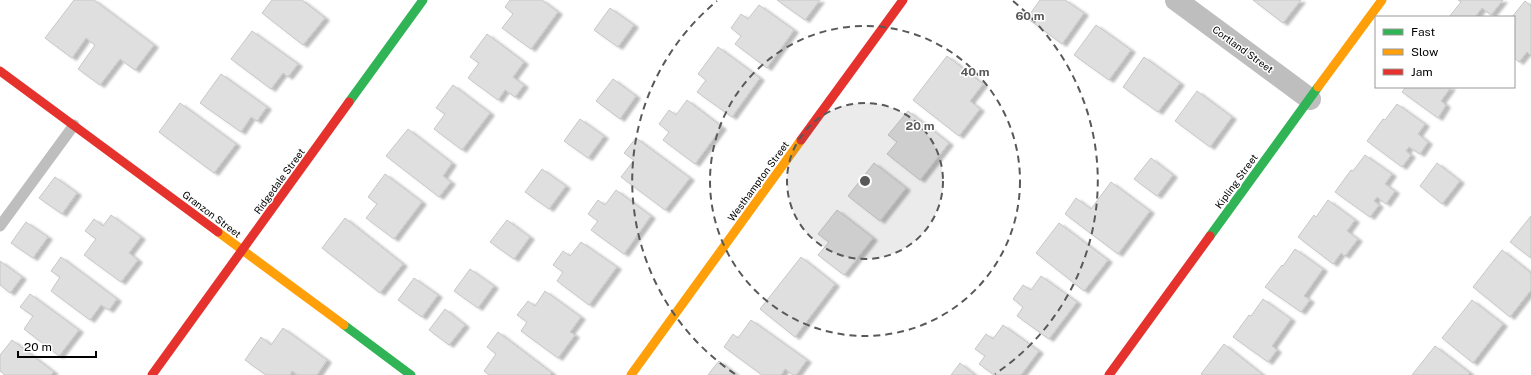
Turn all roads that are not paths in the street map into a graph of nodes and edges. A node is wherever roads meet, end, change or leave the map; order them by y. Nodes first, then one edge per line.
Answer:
1 (423, 0) edge
2 (903, 0) edge
3 (1176, 0) edge
4 (1382, 0) edge
5 (0, 71) edge
6 (1310, 98) junction
7 (74, 126) junction
8 (0, 226) edge
9 (242, 250) junction
10 (152, 375) edge
11 (412, 375) edge
12 (631, 375) edge
13 (1109, 375) edge

1 - 9 street, Ridgedale Street
2 - 12 street, Westhampton Street
3 - 6 street, Cortland Street
4 - 6 street, Kipling Street
5 - 7 street, Granzon Street
6 - 13 street, Kipling Street
7 - 8 lane
7 - 9 street, Granzon Street
9 - 10 street, Ridgedale Street
9 - 11 street, Granzon Street

